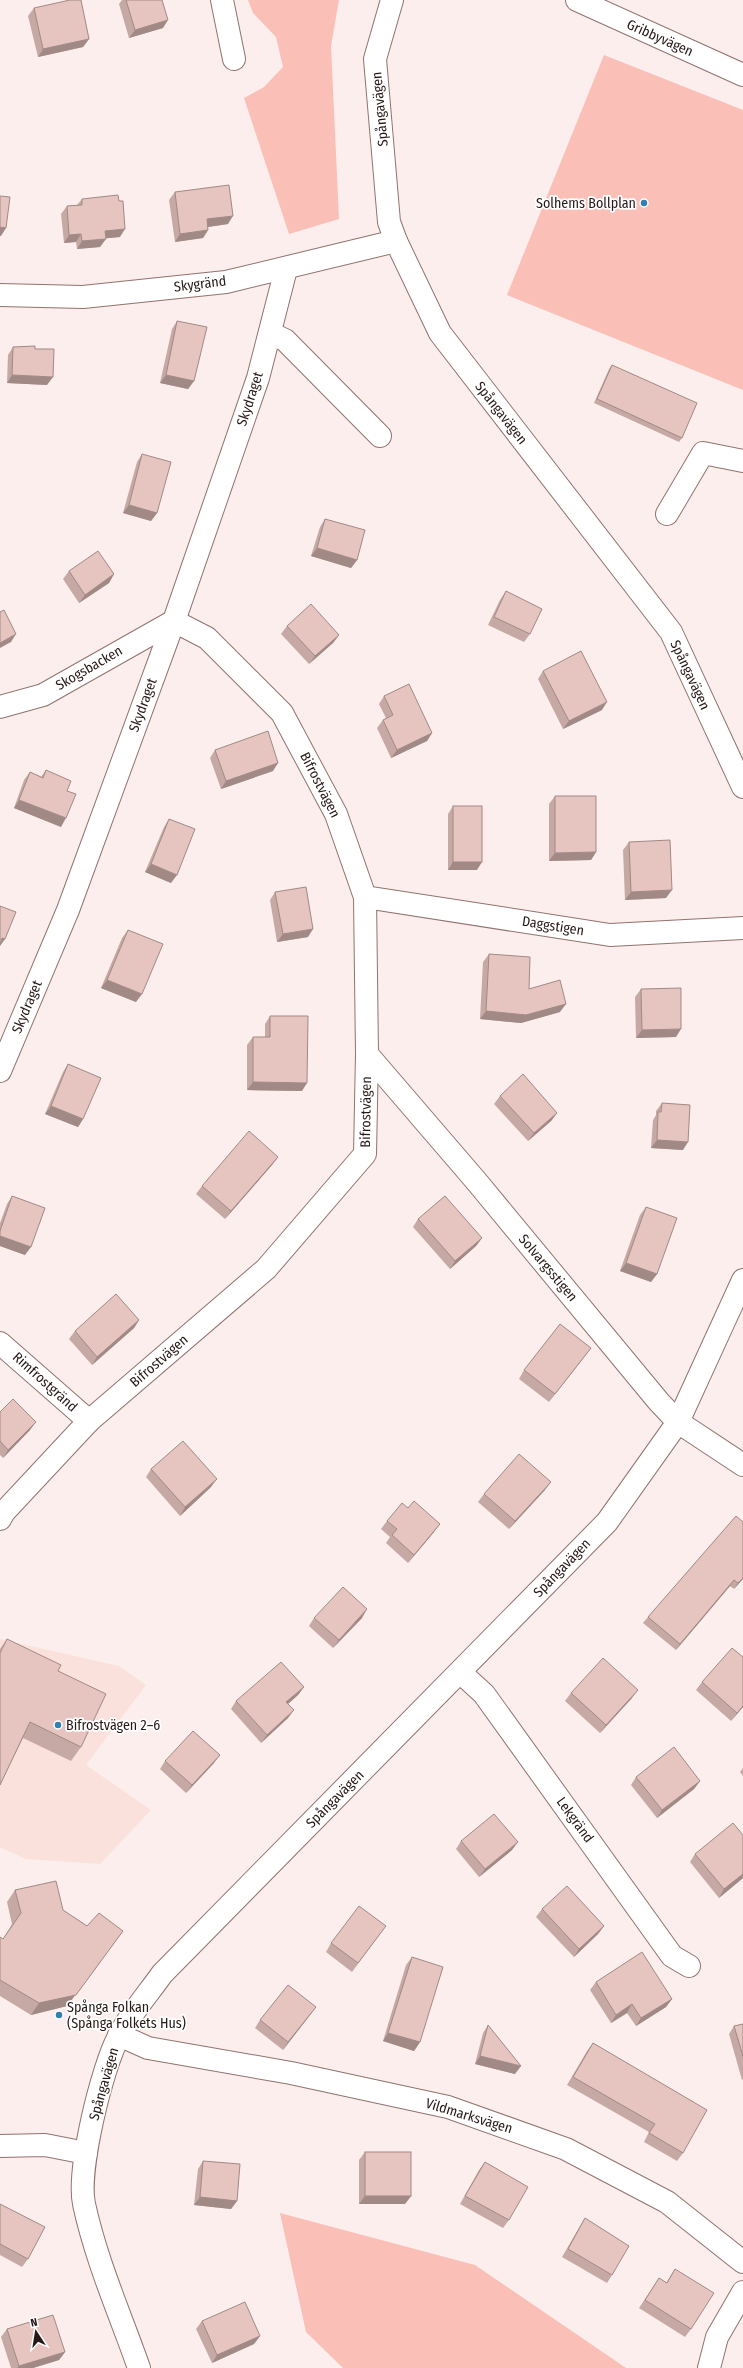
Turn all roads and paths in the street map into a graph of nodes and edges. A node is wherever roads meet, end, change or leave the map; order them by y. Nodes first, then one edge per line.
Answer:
1 (222, 0) edge
2 (392, 0) edge
3 (577, 0) edge
4 (234, 59) dead end
5 (743, 75) edge
6 (396, 241) junction
7 (286, 269) junction
8 (0, 295) edge
9 (270, 333) junction
10 (380, 436) dead end
11 (743, 461) edge
12 (667, 514) dead end
13 (174, 621) junction
14 (0, 707) edge
15 (743, 787) edge
16 (365, 897) junction
17 (743, 928) edge
18 (367, 1054) junction
19 (0, 1071) edge
20 (743, 1280) edge
21 (0, 1343) edge
22 (89, 1421) junction
23 (678, 1422) junction
24 (743, 1465) edge
25 (0, 1519) edge
26 (460, 1672) junction
27 (690, 1966) dead end
28 (119, 2035) junction
29 (0, 2146) edge
30 (86, 2153) junction
31 (743, 2262) edge
32 (743, 2292) edge
33 (139, 2368) edge
34 (709, 2368) edge

1 - 4 street
2 - 6 street, Spångavägen
3 - 5 street, Gribbyvägen
6 - 7 street, Skygränd
6 - 15 street, Spångavägen
7 - 8 street, Skygränd
7 - 9 street, Skydraget
9 - 10 street
9 - 13 street, Skydraget
11 - 12 street
13 - 14 street, Skogsbacken
13 - 16 street, Bifrostvägen
13 - 19 street, Skydraget
16 - 17 street, Daggstigen
16 - 18 street, Bifrostvägen
18 - 22 street, Bifrostvägen
18 - 23 street, Solvargsstigen
20 - 23 street, Spångavägen
21 - 22 street, Rimfrostgränd
22 - 25 street, Bifrostvägen
23 - 24 street, Solvargsstigen
23 - 26 street, Spångavägen
26 - 27 street, Lekgränd
26 - 28 street, Spångavägen
28 - 30 street, Spångavägen
28 - 31 street, Vildmarksvägen
29 - 30 street
30 - 33 street, Spångavägen
32 - 34 street

